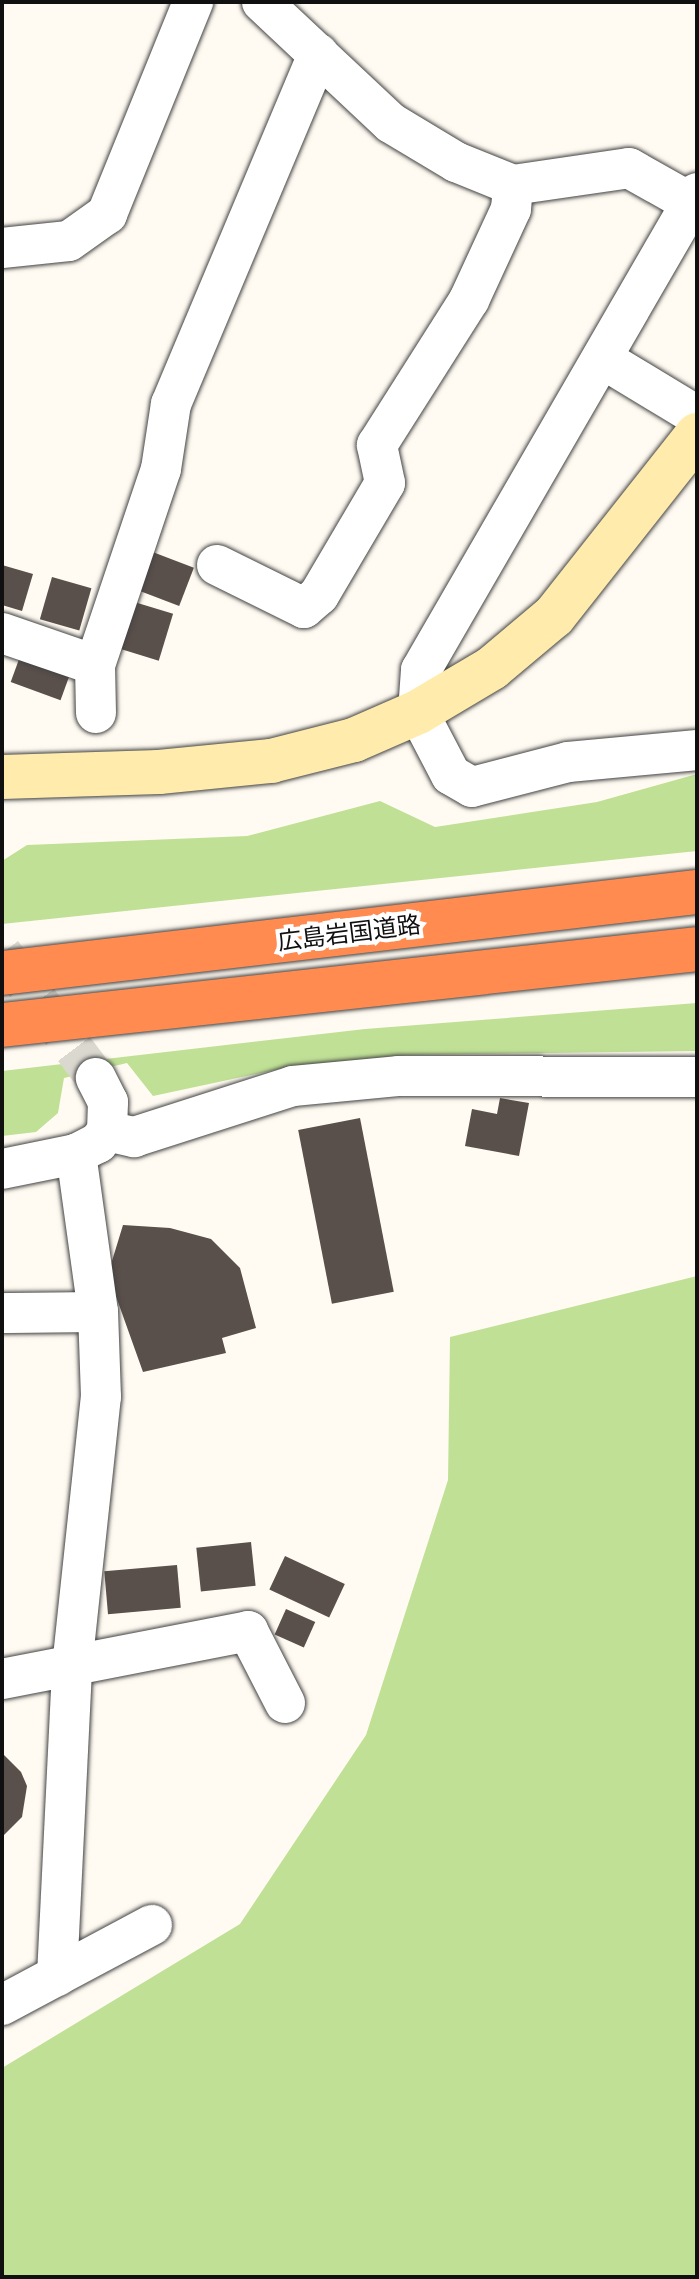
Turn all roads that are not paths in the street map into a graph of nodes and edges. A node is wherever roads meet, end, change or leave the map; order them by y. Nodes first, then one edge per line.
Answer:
1 (193, 2) edge
2 (262, 2) edge
3 (318, 54) junction
4 (513, 185) junction
5 (694, 198) edge
6 (2, 248) edge
7 (603, 359) junction
8 (697, 416) edge
9 (697, 435) edge
10 (217, 565) dead end
11 (2, 633) edge
12 (95, 665) junction
13 (418, 712) junction
14 (96, 713) dead end
15 (697, 750) edge
16 (2, 777) edge
17 (697, 892) edge
18 (697, 949) edge
19 (2, 973) edge
20 (2, 1025) edge
21 (697, 1077) edge
22 (96, 1078) tunnel mouth
23 (92, 1142) junction
24 (2, 1169) edge
25 (98, 1312) junction
26 (2, 1313) edge
27 (72, 1667) junction
28 (2, 1679) edge
29 (285, 1703) dead end
30 (152, 1925) dead end
31 (57, 1976) junction
32 (2, 2005) edge

1 - 6 street
2 - 3 street
3 - 4 street
3 - 12 street
4 - 5 street
4 - 10 street
5 - 7 street
7 - 8 street
7 - 13 street
9 - 13 street
11 - 12 street
12 - 14 street
13 - 15 street
13 - 16 street
17 - 19 highway, 広島岩国道路
18 - 20 highway
21 - 23 street
22 - 23 street
23 - 24 street
23 - 25 street
25 - 26 street
25 - 27 street
27 - 28 street
27 - 29 street
27 - 31 street
30 - 31 street
31 - 32 street

